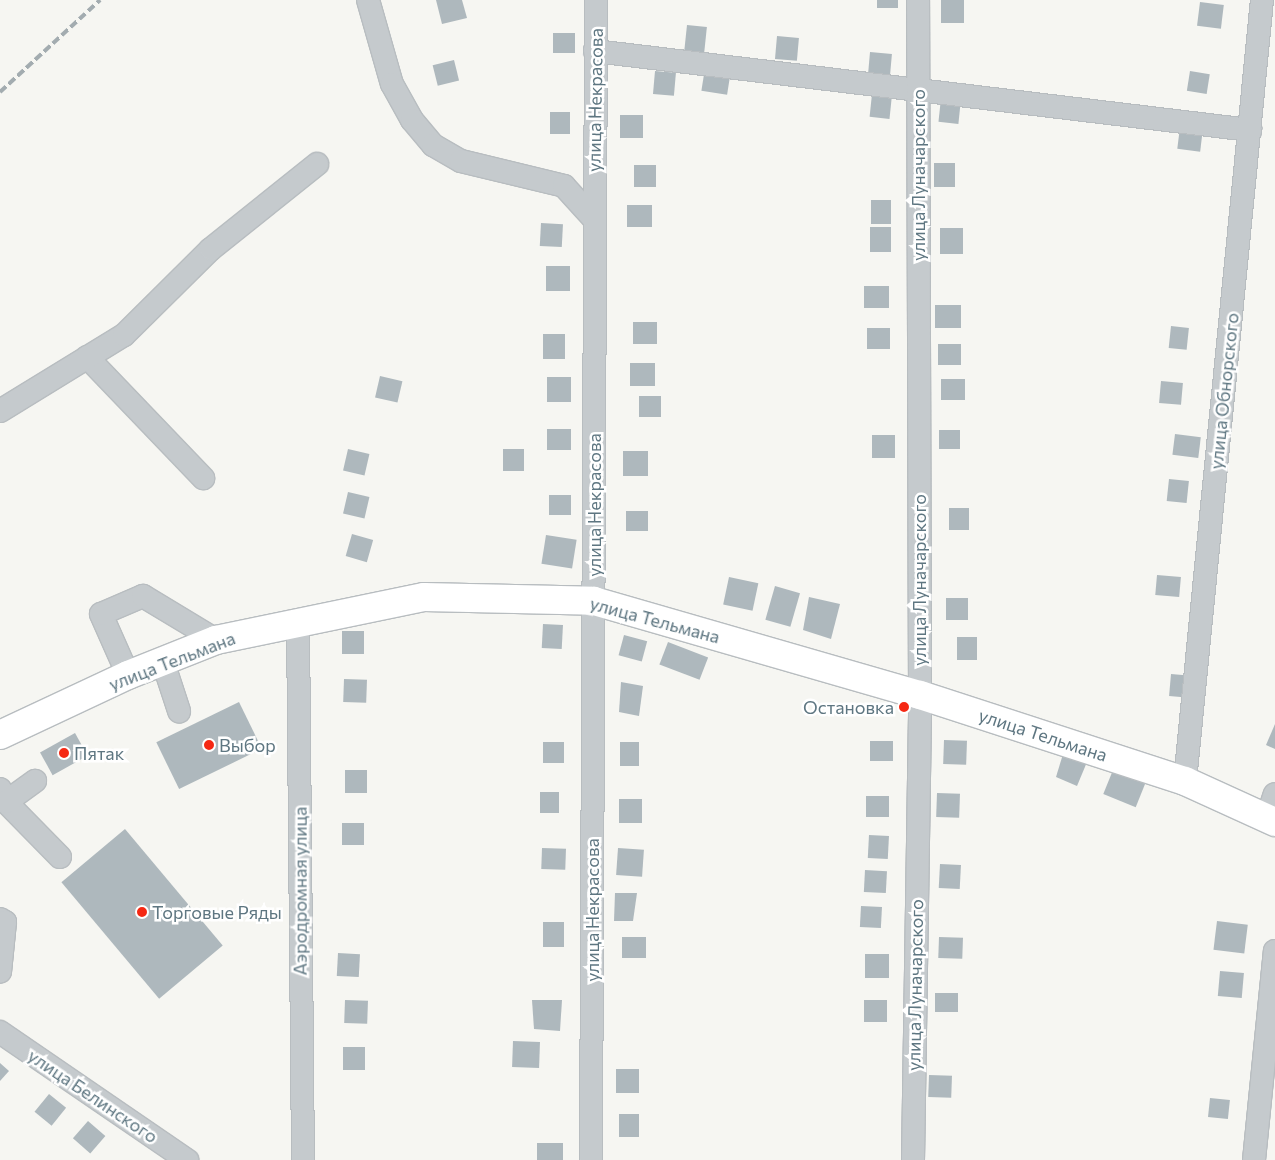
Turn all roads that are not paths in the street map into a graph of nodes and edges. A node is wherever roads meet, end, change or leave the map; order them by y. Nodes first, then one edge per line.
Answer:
1 (368, 0) edge
2 (596, 0) edge
3 (918, 0) edge
4 (1262, 0) edge
5 (595, 50) junction
6 (918, 90) junction
7 (1250, 130) junction
8 (317, 164) dead end
9 (593, 218) junction
10 (87, 357) junction
11 (0, 411) edge
12 (203, 478) dead end
13 (594, 601) junction
14 (298, 622) junction
15 (216, 640) junction
16 (163, 662) junction
17 (128, 674) junction
18 (920, 695) junction
19 (179, 711) dead end
20 (0, 735) edge
21 (35, 781) dead end
22 (1185, 781) junction
23 (2, 795) edge
24 (1272, 811) edge
25 (60, 857) dead end
26 (0, 918) edge
27 (1275, 951) edge
28 (0, 972) edge
29 (0, 1032) edge
30 (187, 1160) edge
31 (303, 1160) edge
32 (591, 1160) edge
33 (912, 1160) edge
34 (1254, 1160) edge

1 - 9 street
2 - 5 street, улица Некрасова
3 - 6 street, улица Луначарского
4 - 7 street, улица Обнорского
5 - 6 street
5 - 9 street, улица Некрасова
6 - 7 street
6 - 18 street, улица Луначарского
7 - 22 street, улица Обнорского
8 - 10 street
9 - 13 street, улица Некрасова
10 - 11 street
10 - 12 street
13 - 14 main road, улица Тельмана
13 - 18 main road, улица Тельмана
13 - 32 street, улица Некрасова
14 - 15 main road, улица Тельмана
14 - 31 street, Аэродромная улица
15 - 16 main road, улица Тельмана
15 - 17 street
16 - 17 main road, улица Тельмана
16 - 19 street
17 - 20 main road, улица Тельмана
18 - 22 main road, улица Тельмана
18 - 33 street, улица Луначарского
21 - 23 street
22 - 24 main road, улица Тельмана
23 - 25 street
26 - 28 street
27 - 34 street
29 - 30 street, улица Белинского

